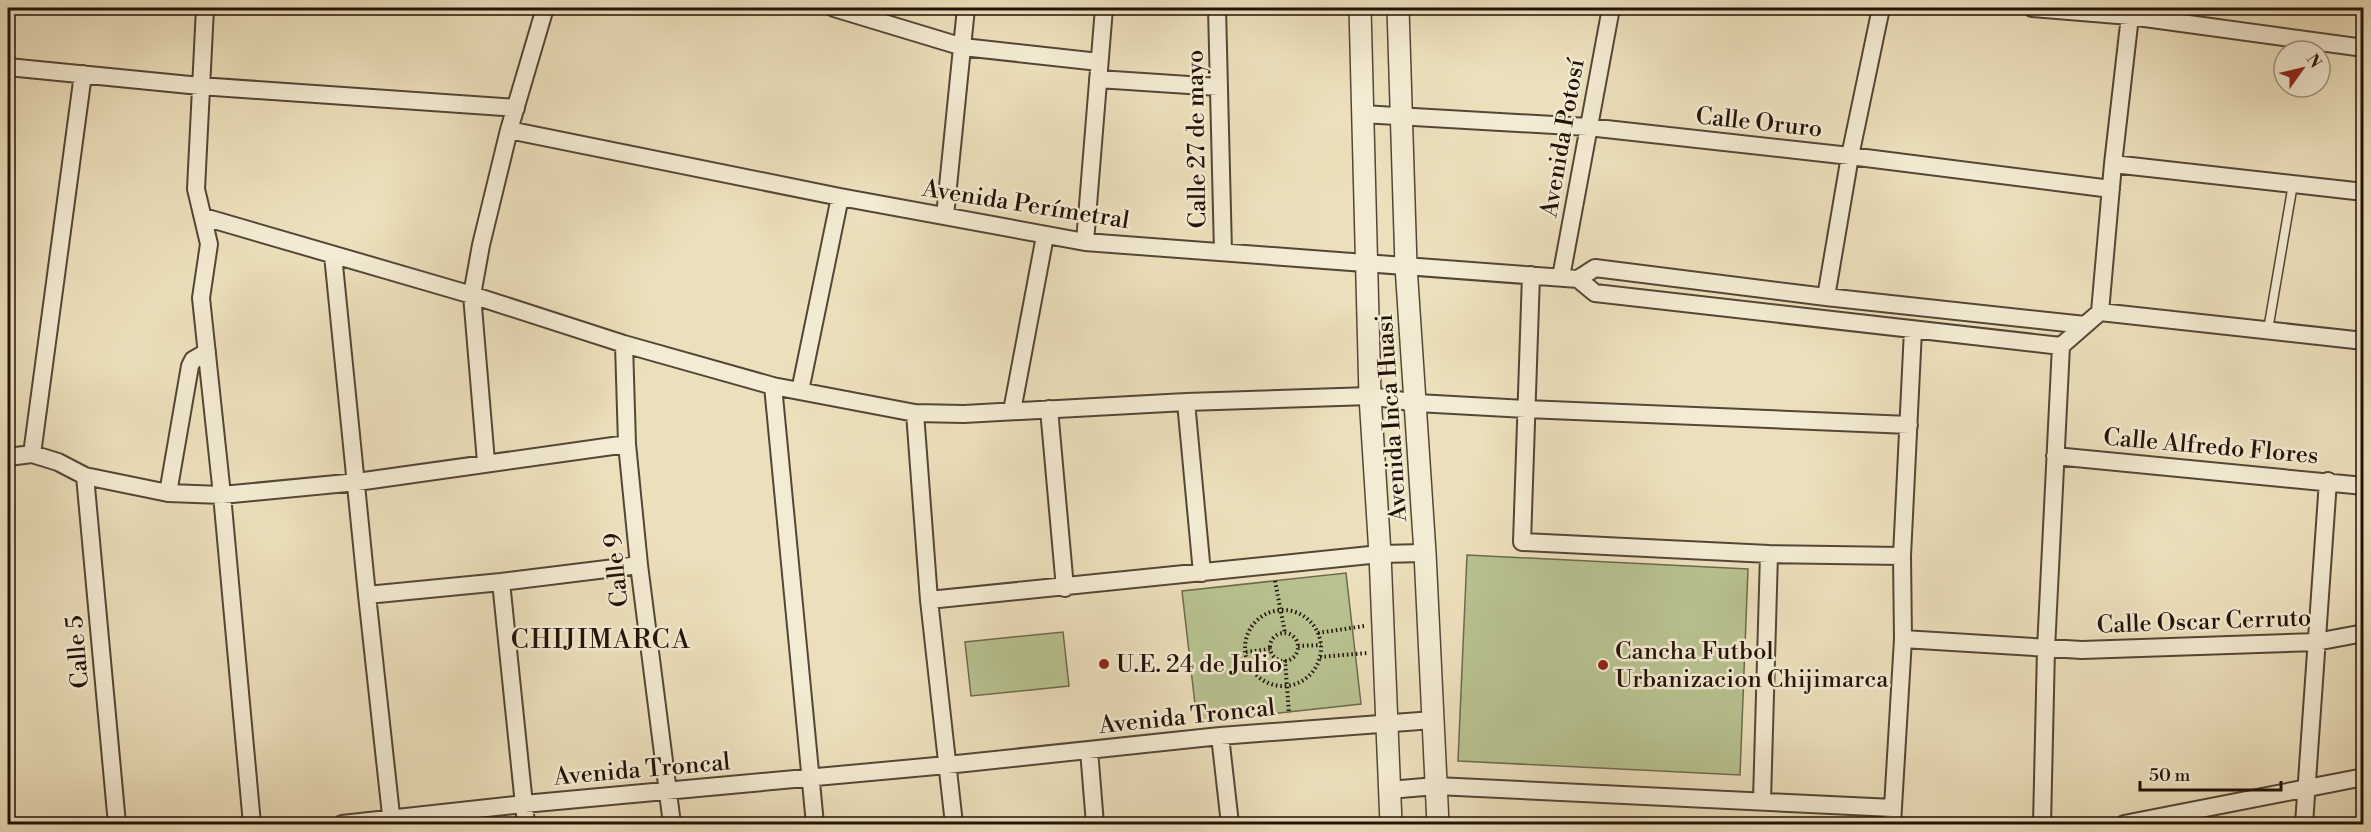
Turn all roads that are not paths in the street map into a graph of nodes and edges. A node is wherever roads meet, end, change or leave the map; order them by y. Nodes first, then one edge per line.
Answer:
1 (204, 8) edge
2 (545, 8) edge
3 (834, 8) edge
4 (966, 8) edge
5 (1104, 8) edge
6 (1360, 8) edge
7 (1398, 8) edge
8 (1611, 8) edge
9 (1881, 8) edge
10 (2032, 8) edge
11 (1217, 16) edge
12 (2130, 16) junction
13 (963, 47) junction
14 (2364, 48) edge
15 (1100, 62) junction
16 (8, 67) edge
17 (83, 74) junction
18 (1098, 80) junction
19 (200, 86) junction
20 (1219, 87) junction
21 (516, 108) junction
22 (1362, 114) junction
23 (1400, 117) junction
24 (1588, 127) junction
25 (509, 130) junction
26 (1850, 156) junction
27 (2113, 164) junction
28 (2293, 184) junction
29 (2110, 189) junction
30 (2364, 192) edge
31 (840, 197) junction
32 (945, 216) junction
33 (204, 217) junction
34 (1045, 236) junction
35 (1085, 242) junction
36 (1223, 252) junction
37 (333, 255) junction
38 (1368, 264) junction
39 (1406, 266) junction
40 (1531, 275) junction
41 (1570, 278) junction
42 (472, 295) junction
43 (1826, 297) junction
44 (2100, 312) junction
45 (2085, 325) junction
46 (1913, 330) junction
47 (2268, 330) junction
48 (2364, 341) edge
49 (624, 344) junction
50 (2061, 346) junction
51 (207, 352) junction
52 (773, 386) junction
53 (800, 391) junction
54 (1370, 396) junction
55 (1186, 402) junction
56 (1417, 403) junction
57 (1049, 409) junction
58 (1526, 410) junction
59 (1012, 411) junction
60 (915, 413) junction
61 (1909, 425) junction
62 (627, 444) junction
63 (33, 454) junction
64 (2055, 456) junction
65 (8, 457) edge
66 (486, 462) junction
67 (85, 476) junction
68 (2328, 481) junction
69 (357, 482) junction
70 (2364, 486) edge
71 (168, 493) junction
72 (222, 495) junction
73 (1425, 553) junction
74 (1380, 554) junction
75 (1769, 554) junction
76 (1902, 556) junction
77 (639, 565) junction
78 (1202, 573) junction
79 (501, 582) junction
80 (1065, 588) junction
81 (366, 595) junction
82 (929, 600) junction
83 (2364, 633) edge
84 (1903, 639) junction
85 (2316, 642) junction
86 (2046, 649) junction
87 (1433, 720) junction
88 (1386, 722) junction
89 (1220, 736) junction
90 (1089, 750) junction
91 (947, 765) junction
92 (809, 777) junction
93 (2364, 777) edge
94 (1436, 786) junction
95 (2305, 787) junction
96 (1389, 790) junction
97 (668, 792) junction
98 (1762, 801) junction
99 (524, 804) junction
100 (1892, 816) edge
101 (392, 821) edge
102 (117, 825) edge
103 (252, 825) edge
104 (342, 825) edge
105 (526, 825) edge
106 (672, 825) edge
107 (815, 825) edge
108 (954, 825) edge
109 (1095, 825) edge
110 (1230, 825) edge
111 (1391, 825) edge
112 (1438, 825) edge
113 (2042, 825) edge
114 (2124, 825) edge
115 (2304, 825) edge

1 - 19 street
2 - 21 street
3 - 13 street
4 - 13 street
5 - 15 street
6 - 22 street, Avenida Inca Huasi
7 - 23 street, Avenida Inca Huasi
8 - 24 street, Avenida Potosí
9 - 26 street
10 - 12 street
11 - 20 street, Calle 27 de mayo
12 - 14 street
12 - 27 street
13 - 15 street
13 - 32 street
15 - 18 street
16 - 17 street
17 - 19 street
17 - 63 street
18 - 20 street
18 - 35 street
19 - 21 street
19 - 33 street
20 - 36 street, Calle 27 de mayo
21 - 25 street
22 - 23 street, Calle Oruro
22 - 38 street, Avenida Inca Huasi
23 - 24 street, Calle Oruro
23 - 39 street, Avenida Inca Huasi
24 - 26 street, Calle Oruro
24 - 41 street, Avenida Potosí
25 - 31 street, Avenida Perímetral
25 - 42 street
26 - 29 street, Calle Oruro
26 - 43 street
27 - 28 street
27 - 29 street
28 - 30 street
28 - 47 lane
29 - 44 street
31 - 32 street, Avenida Perímetral
31 - 53 street
32 - 34 street, Avenida Perímetral
33 - 37 street
33 - 51 street
34 - 35 street, Avenida Perímetral
34 - 59 street
35 - 36 street, Avenida Perímetral
36 - 38 street, Avenida Perímetral
37 - 42 street
37 - 69 street
38 - 39 street, Avenida Perímetral
38 - 54 street, Avenida Inca Huasi
39 - 40 street, Avenida Perímetral
39 - 56 street, Avenida Inca Huasi
40 - 41 street, Avenida Perímetral
40 - 58 street
41 - 43 street
41 - 46 street
42 - 49 street
42 - 66 street
43 - 45 street
44 - 45 street
44 - 47 street
45 - 50 street
46 - 50 street
46 - 61 street
47 - 48 street
49 - 52 street
49 - 62 street, Calle 9
50 - 64 street
51 - 71 street
51 - 72 street
52 - 53 street
52 - 92 street
53 - 60 street
54 - 55 street
54 - 56 street
54 - 74 street, Avenida Inca Huasi
55 - 57 street
55 - 78 street
56 - 58 street
56 - 73 street, Avenida Inca Huasi
57 - 59 street
57 - 80 street
58 - 61 street
58 - 75 street
59 - 60 street
60 - 82 street
61 - 76 street
62 - 66 street
62 - 77 street, Calle 9
63 - 65 street
63 - 67 street
64 - 68 street, Calle Alfredo Flores
64 - 86 street
66 - 69 street
67 - 71 street
67 - 102 street, Calle 5
68 - 70 street, Calle Alfredo Flores
68 - 85 street
69 - 72 street
69 - 81 street
71 - 72 street
72 - 103 street
73 - 74 street
73 - 87 street, Avenida Inca Huasi
74 - 78 street
74 - 88 street, Avenida Inca Huasi
75 - 76 street
75 - 98 street
76 - 84 street
77 - 79 street
77 - 97 street, Calle 9
78 - 80 street
79 - 81 street
79 - 99 street
80 - 82 street
81 - 101 street
82 - 91 street
83 - 85 street, Calle Oscar Cerruto
84 - 86 street, Calle Oscar Cerruto
84 - 100 street
85 - 86 street, Calle Oscar Cerruto
85 - 95 street
86 - 113 street
87 - 88 street, Avenida Troncal
87 - 94 street, Avenida Inca Huasi
88 - 89 street, Avenida Troncal
88 - 96 street, Avenida Inca Huasi
89 - 90 street, Avenida Troncal
89 - 110 street
90 - 91 street, Avenida Troncal
90 - 109 street
91 - 92 street, Avenida Troncal
91 - 108 street
92 - 97 street, Avenida Troncal
92 - 107 street
93 - 95 street
94 - 96 street
94 - 98 street
94 - 112 street, Avenida Inca Huasi
95 - 114 street
95 - 115 street
96 - 111 street, Avenida Inca Huasi
97 - 99 street, Avenida Troncal
97 - 106 street, Calle 9
98 - 100 street
99 - 101 street, Avenida Troncal
99 - 105 street
101 - 104 street, Avenida Troncal

